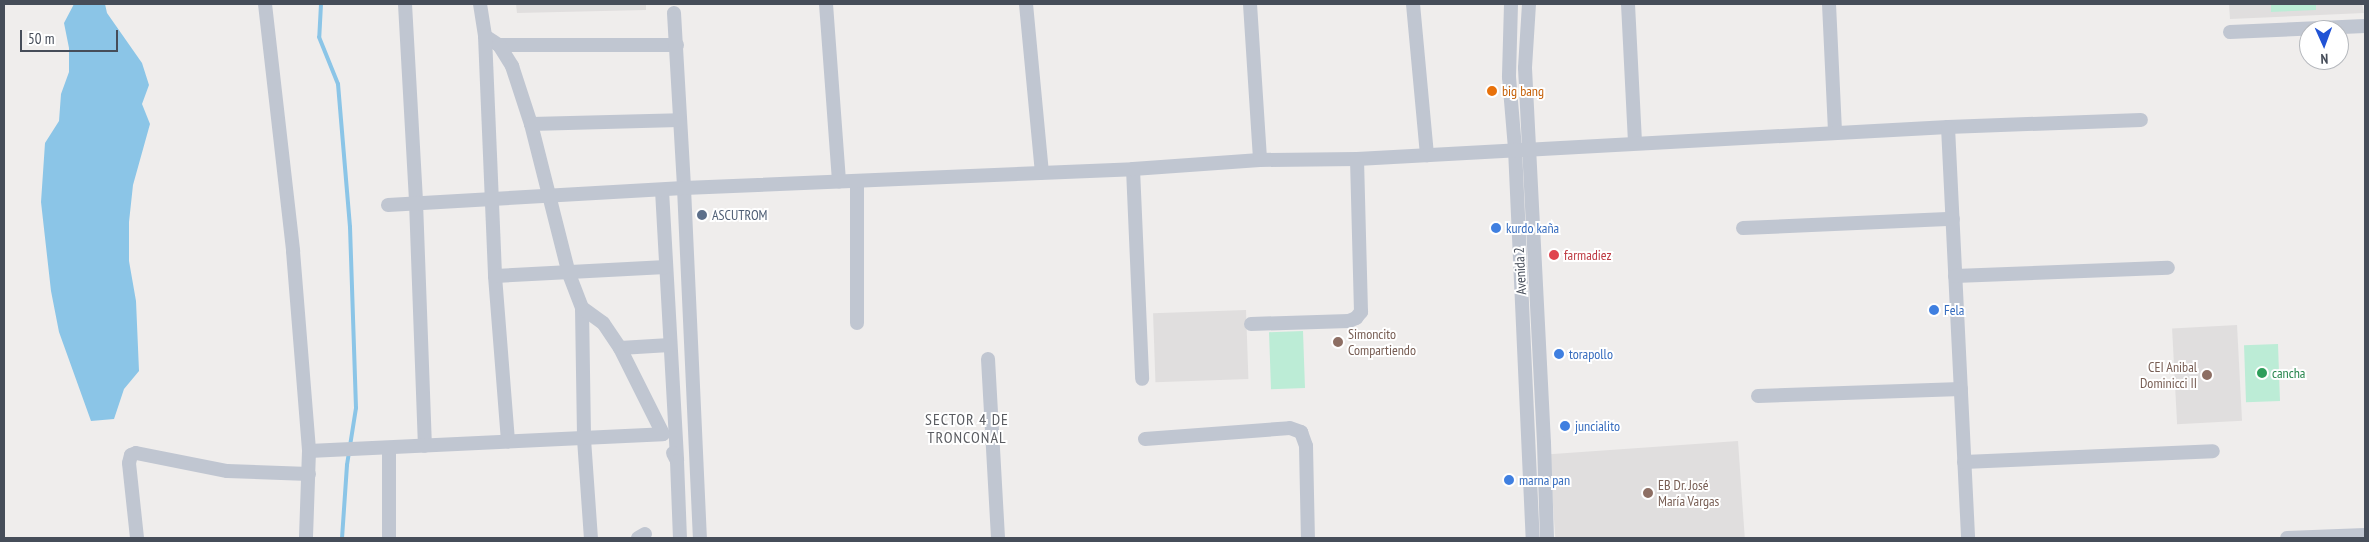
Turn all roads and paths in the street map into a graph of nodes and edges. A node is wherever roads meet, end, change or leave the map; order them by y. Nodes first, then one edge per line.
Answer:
1 (265, 4) edge
2 (405, 4) edge
3 (480, 4) edge
4 (826, 4) edge
5 (1026, 4) edge
6 (1250, 4) edge
7 (1413, 4) edge
8 (1511, 4) edge
9 (1529, 4) edge
10 (1628, 4) edge
11 (1829, 4) edge
12 (674, 13) dead end
13 (2365, 26) edge
14 (2230, 32) dead end
15 (485, 36) junction
16 (499, 45) junction
17 (676, 45) junction
18 (679, 120) junction
19 (2141, 120) dead end
20 (531, 124) junction
21 (1948, 127) junction
22 (1835, 132) junction
23 (1635, 143) junction
24 (1530, 148) junction
25 (1514, 149) junction
26 (1427, 155) junction
27 (1357, 159) junction
28 (1260, 160) junction
29 (1133, 169) junction
30 (1042, 172) junction
31 (839, 182) junction
32 (857, 182) junction
33 (684, 188) junction
34 (662, 190) junction
35 (548, 197) junction
36 (492, 199) junction
37 (416, 202) junction
38 (388, 205) dead end
39 (1953, 219) junction
40 (1744, 228) dead end
41 (666, 267) junction
42 (2168, 268) dead end
43 (569, 274) junction
44 (496, 276) junction
45 (1956, 276) junction
46 (582, 308) junction
47 (857, 323) dead end
48 (1251, 324) dead end
49 (670, 345) junction
50 (620, 348) junction
51 (988, 359) dead end
52 (1142, 379) dead end
53 (1961, 389) junction
54 (1758, 396) dead end
55 (664, 434) junction
56 (584, 438) junction
57 (1145, 439) dead end
58 (508, 441) junction
59 (425, 446) junction
60 (383, 448) junction
61 (315, 451) junction
62 (2212, 451) dead end
63 (677, 460) junction
64 (1964, 462) junction
65 (309, 474) junction
66 (2365, 535) edge
67 (137, 538) edge
68 (306, 538) edge
69 (389, 538) edge
70 (590, 538) edge
71 (680, 538) edge
72 (700, 538) edge
73 (998, 538) edge
74 (1308, 538) edge
75 (1533, 538) edge
76 (1547, 538) edge
77 (1968, 538) edge
78 (2287, 538) edge

1 - 61 street
2 - 37 street
3 - 15 street
4 - 31 street
5 - 30 street
6 - 28 street
7 - 26 street
8 - 25 street, Avenida 2
9 - 24 street, Avenida 2
10 - 23 street
11 - 22 street
12 - 17 street
13 - 14 street
15 - 16 street
15 - 36 street
16 - 17 street
16 - 20 street
17 - 18 street
18 - 20 street
18 - 33 street
19 - 21 street
20 - 35 street
21 - 22 street
21 - 39 street
22 - 23 street
23 - 24 street
24 - 25 street
24 - 76 street, Avenida 2
25 - 26 street
25 - 75 street, Avenida 2
26 - 27 street
27 - 28 street
27 - 48 street
28 - 29 street
29 - 30 street
29 - 52 street
30 - 32 street
31 - 32 street
31 - 33 street
32 - 47 street
33 - 34 street
33 - 72 street
34 - 35 street
34 - 41 street
35 - 36 street
35 - 43 street
36 - 37 street
36 - 44 street
37 - 38 street
37 - 59 street
39 - 40 street
39 - 45 street
41 - 43 street
41 - 49 street
42 - 45 street
43 - 44 street
43 - 46 street
44 - 58 street
45 - 53 street
46 - 50 street
46 - 56 street
49 - 50 street
49 - 63 street
50 - 55 street
51 - 73 street
53 - 54 street
53 - 64 street
55 - 56 street
55 - 63 street
56 - 58 street
56 - 70 street
57 - 74 street
58 - 59 street
59 - 60 street
60 - 61 street
60 - 69 street
61 - 65 street
62 - 64 street
63 - 71 street
64 - 77 street
65 - 67 street
65 - 68 street
66 - 78 street

